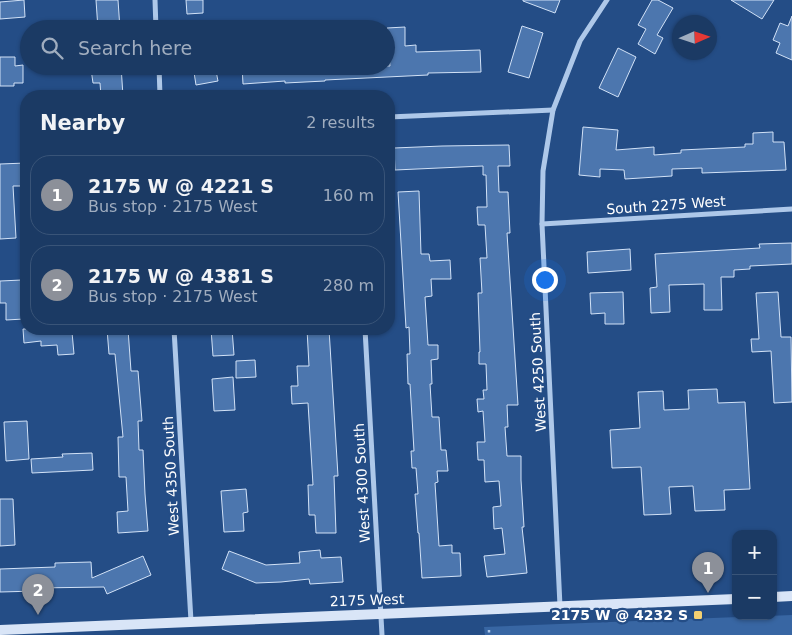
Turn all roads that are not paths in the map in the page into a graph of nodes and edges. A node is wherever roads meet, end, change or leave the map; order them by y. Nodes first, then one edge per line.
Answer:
1 (155, 0) edge
2 (607, 0) edge
3 (156, 20) edge
4 (159, 75) edge
5 (160, 90) edge
6 (553, 110) junction
7 (395, 118) edge
8 (792, 209) edge
9 (542, 224) junction
10 (174, 335) edge
11 (365, 335) edge
12 (792, 596) edge
13 (777, 597) edge
14 (732, 599) edge
15 (560, 606) junction
16 (381, 614) junction
17 (191, 622) junction
18 (0, 630) edge
19 (382, 635) edge

1 - 3 street
2 - 6 street, West 4250 South
4 - 5 street
6 - 7 street
6 - 9 street, West 4250 South
8 - 9 street, South 2275 West
9 - 15 street, West 4250 South
10 - 17 street, West 4350 South
11 - 16 street, West 4300 South
12 - 13 street
14 - 15 street, 2175 West
15 - 16 street, 2175 West
16 - 17 street, 2175 West
16 - 19 street, West 4300 South
17 - 18 street, 2175 West

